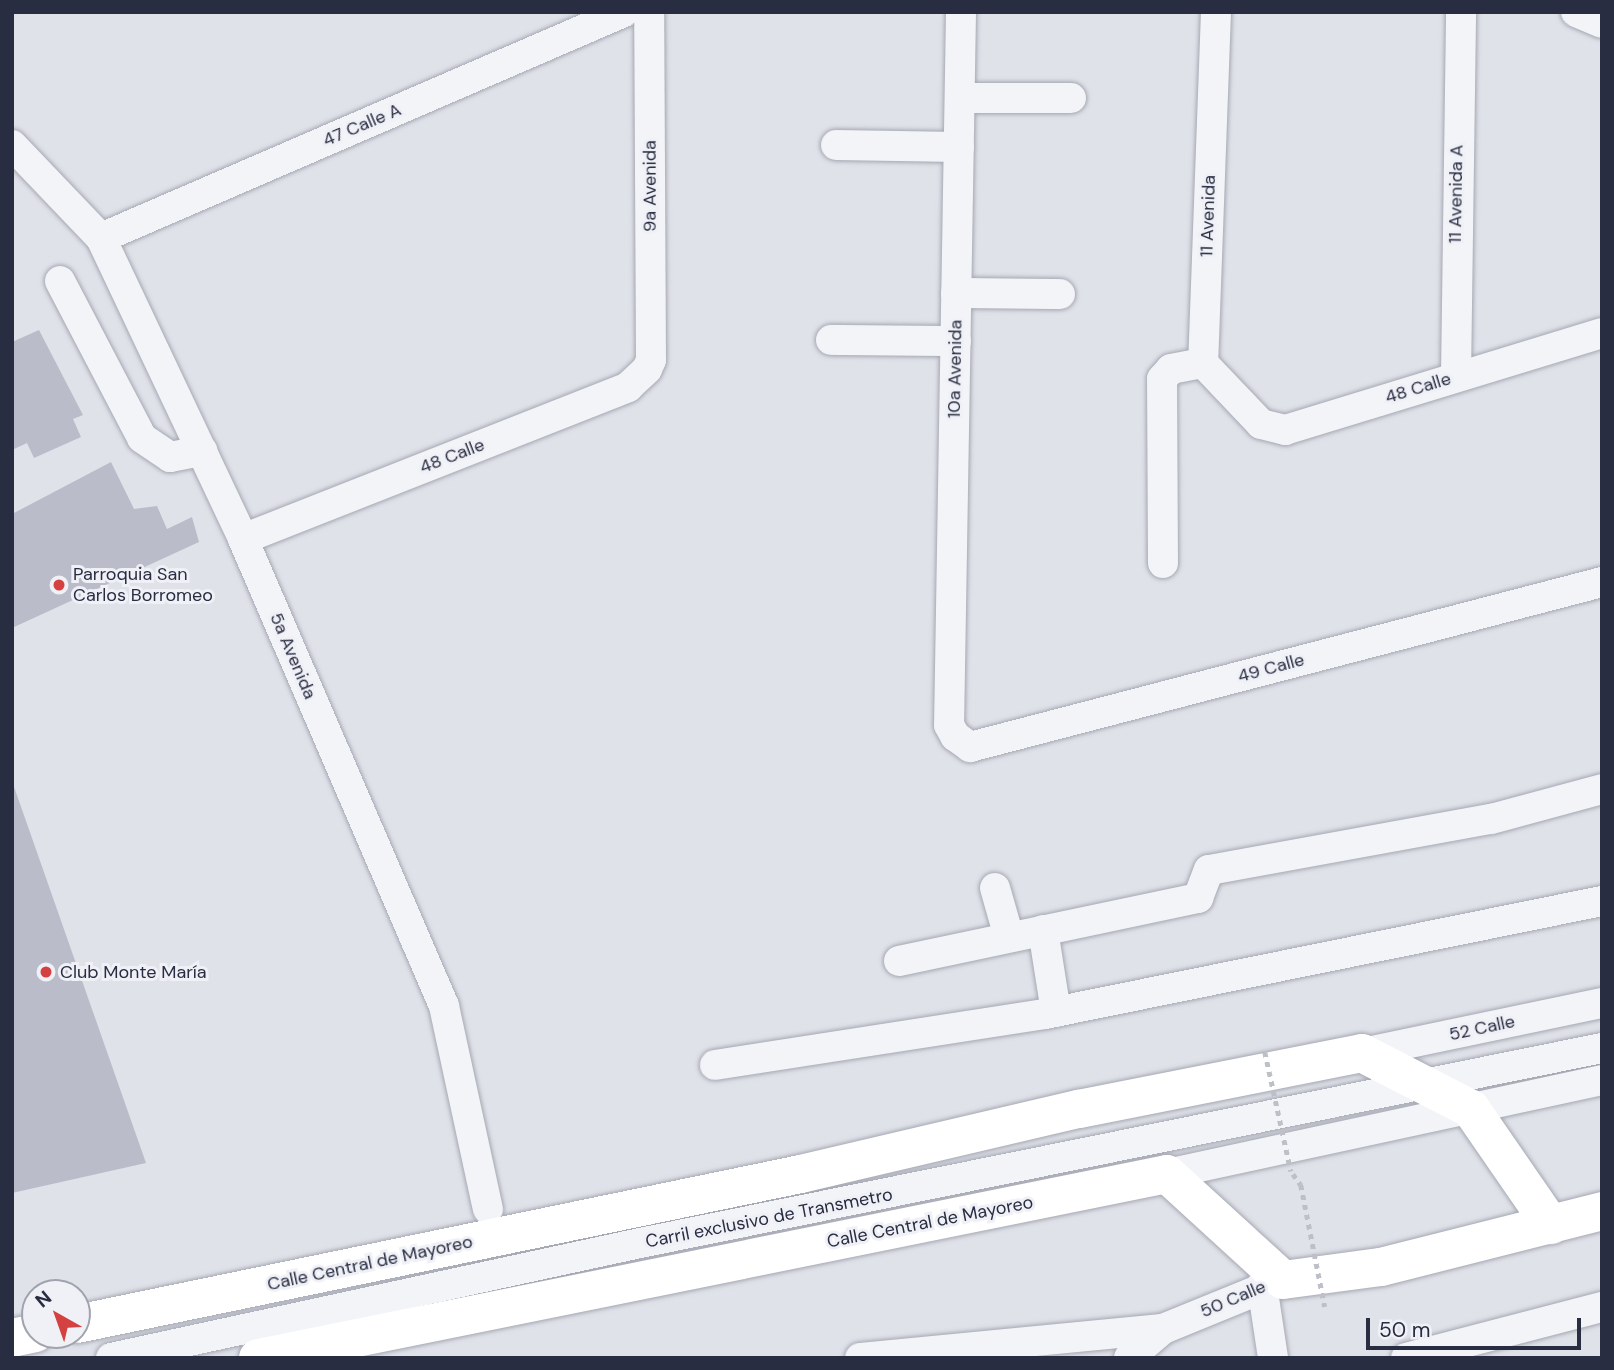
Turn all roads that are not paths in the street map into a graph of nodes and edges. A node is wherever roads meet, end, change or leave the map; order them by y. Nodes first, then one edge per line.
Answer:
1 (624, 12) edge
2 (649, 12) edge
3 (961, 12) edge
4 (1216, 12) edge
5 (1461, 12) edge
6 (1576, 12) edge
7 (1602, 23) edge
8 (960, 98) junction
9 (1071, 98) dead end
10 (12, 145) edge
11 (836, 145) dead end
12 (959, 147) junction
13 (101, 238) junction
14 (60, 281) dead end
15 (956, 293) junction
16 (1060, 294) dead end
17 (1602, 333) edge
18 (831, 340) dead end
19 (956, 341) junction
20 (651, 360) joint
21 (1203, 363) junction
22 (1456, 376) junction
23 (202, 452) junction
24 (243, 539) junction
25 (1163, 563) dead end
26 (1602, 582) edge
27 (949, 725) joint
28 (1602, 789) edge
29 (995, 888) dead end
30 (1602, 901) edge
31 (1042, 930) junction
32 (1009, 937) junction
33 (899, 961) dead end
34 (1602, 1003) edge
35 (1056, 1012) junction
36 (1602, 1048) edge
37 (1362, 1053) junction
38 (715, 1065) dead end
39 (1602, 1080) edge
40 (1429, 1085) junction
41 (1471, 1109) junction
42 (1167, 1174) junction
43 (488, 1209) dead end
44 (1602, 1211) edge
45 (1551, 1225) junction
46 (1272, 1282) junction
47 (1602, 1307) edge
48 (91, 1321) edge
49 (1163, 1329) junction
50 (111, 1358) edge
51 (258, 1358) edge
52 (860, 1358) edge
53 (1129, 1358) edge
54 (1273, 1358) edge
55 (1406, 1358) edge

1 - 13 street, 47 Calle A
2 - 20 street, 9a Avenida
3 - 8 street, 10a Avenida
4 - 21 street, 11 Avenida
5 - 22 street, 11 Avenida A
6 - 7 street
8 - 9 street
8 - 12 street, 10a Avenida
10 - 13 street, 5a Avenida
11 - 12 street
12 - 15 street, 10a Avenida
13 - 23 street, 5a Avenida
14 - 23 street
15 - 16 street
15 - 19 street, 10a Avenida
17 - 22 street, 48 Calle
18 - 19 street
19 - 27 street, 10a Avenida
20 - 24 street, 48 Calle
21 - 22 street, 48 Calle
21 - 25 street
23 - 24 street, 5a Avenida
24 - 43 street, 5a Avenida
26 - 27 street, 49 Calle
28 - 31 street
29 - 32 street
30 - 35 street
31 - 32 street
31 - 35 street
32 - 33 street
34 - 37 street, 52 Calle
35 - 38 street
36 - 40 street, Carril exclusivo de Transmetro
37 - 40 main road
37 - 48 main road, Calle Central de Mayoreo
39 - 41 street, Calle Central de Mayoreo
40 - 41 main road
40 - 50 street, Carril exclusivo de Transmetro
41 - 42 street, Calle Central de Mayoreo
41 - 45 main road
42 - 46 main road
42 - 51 main road, Calle Central de Mayoreo
44 - 45 main road, 50 Calle
45 - 46 main road, 50 Calle
46 - 49 street, 50 Calle
46 - 54 street
47 - 55 street
49 - 52 street, 50 Calle
49 - 53 street

